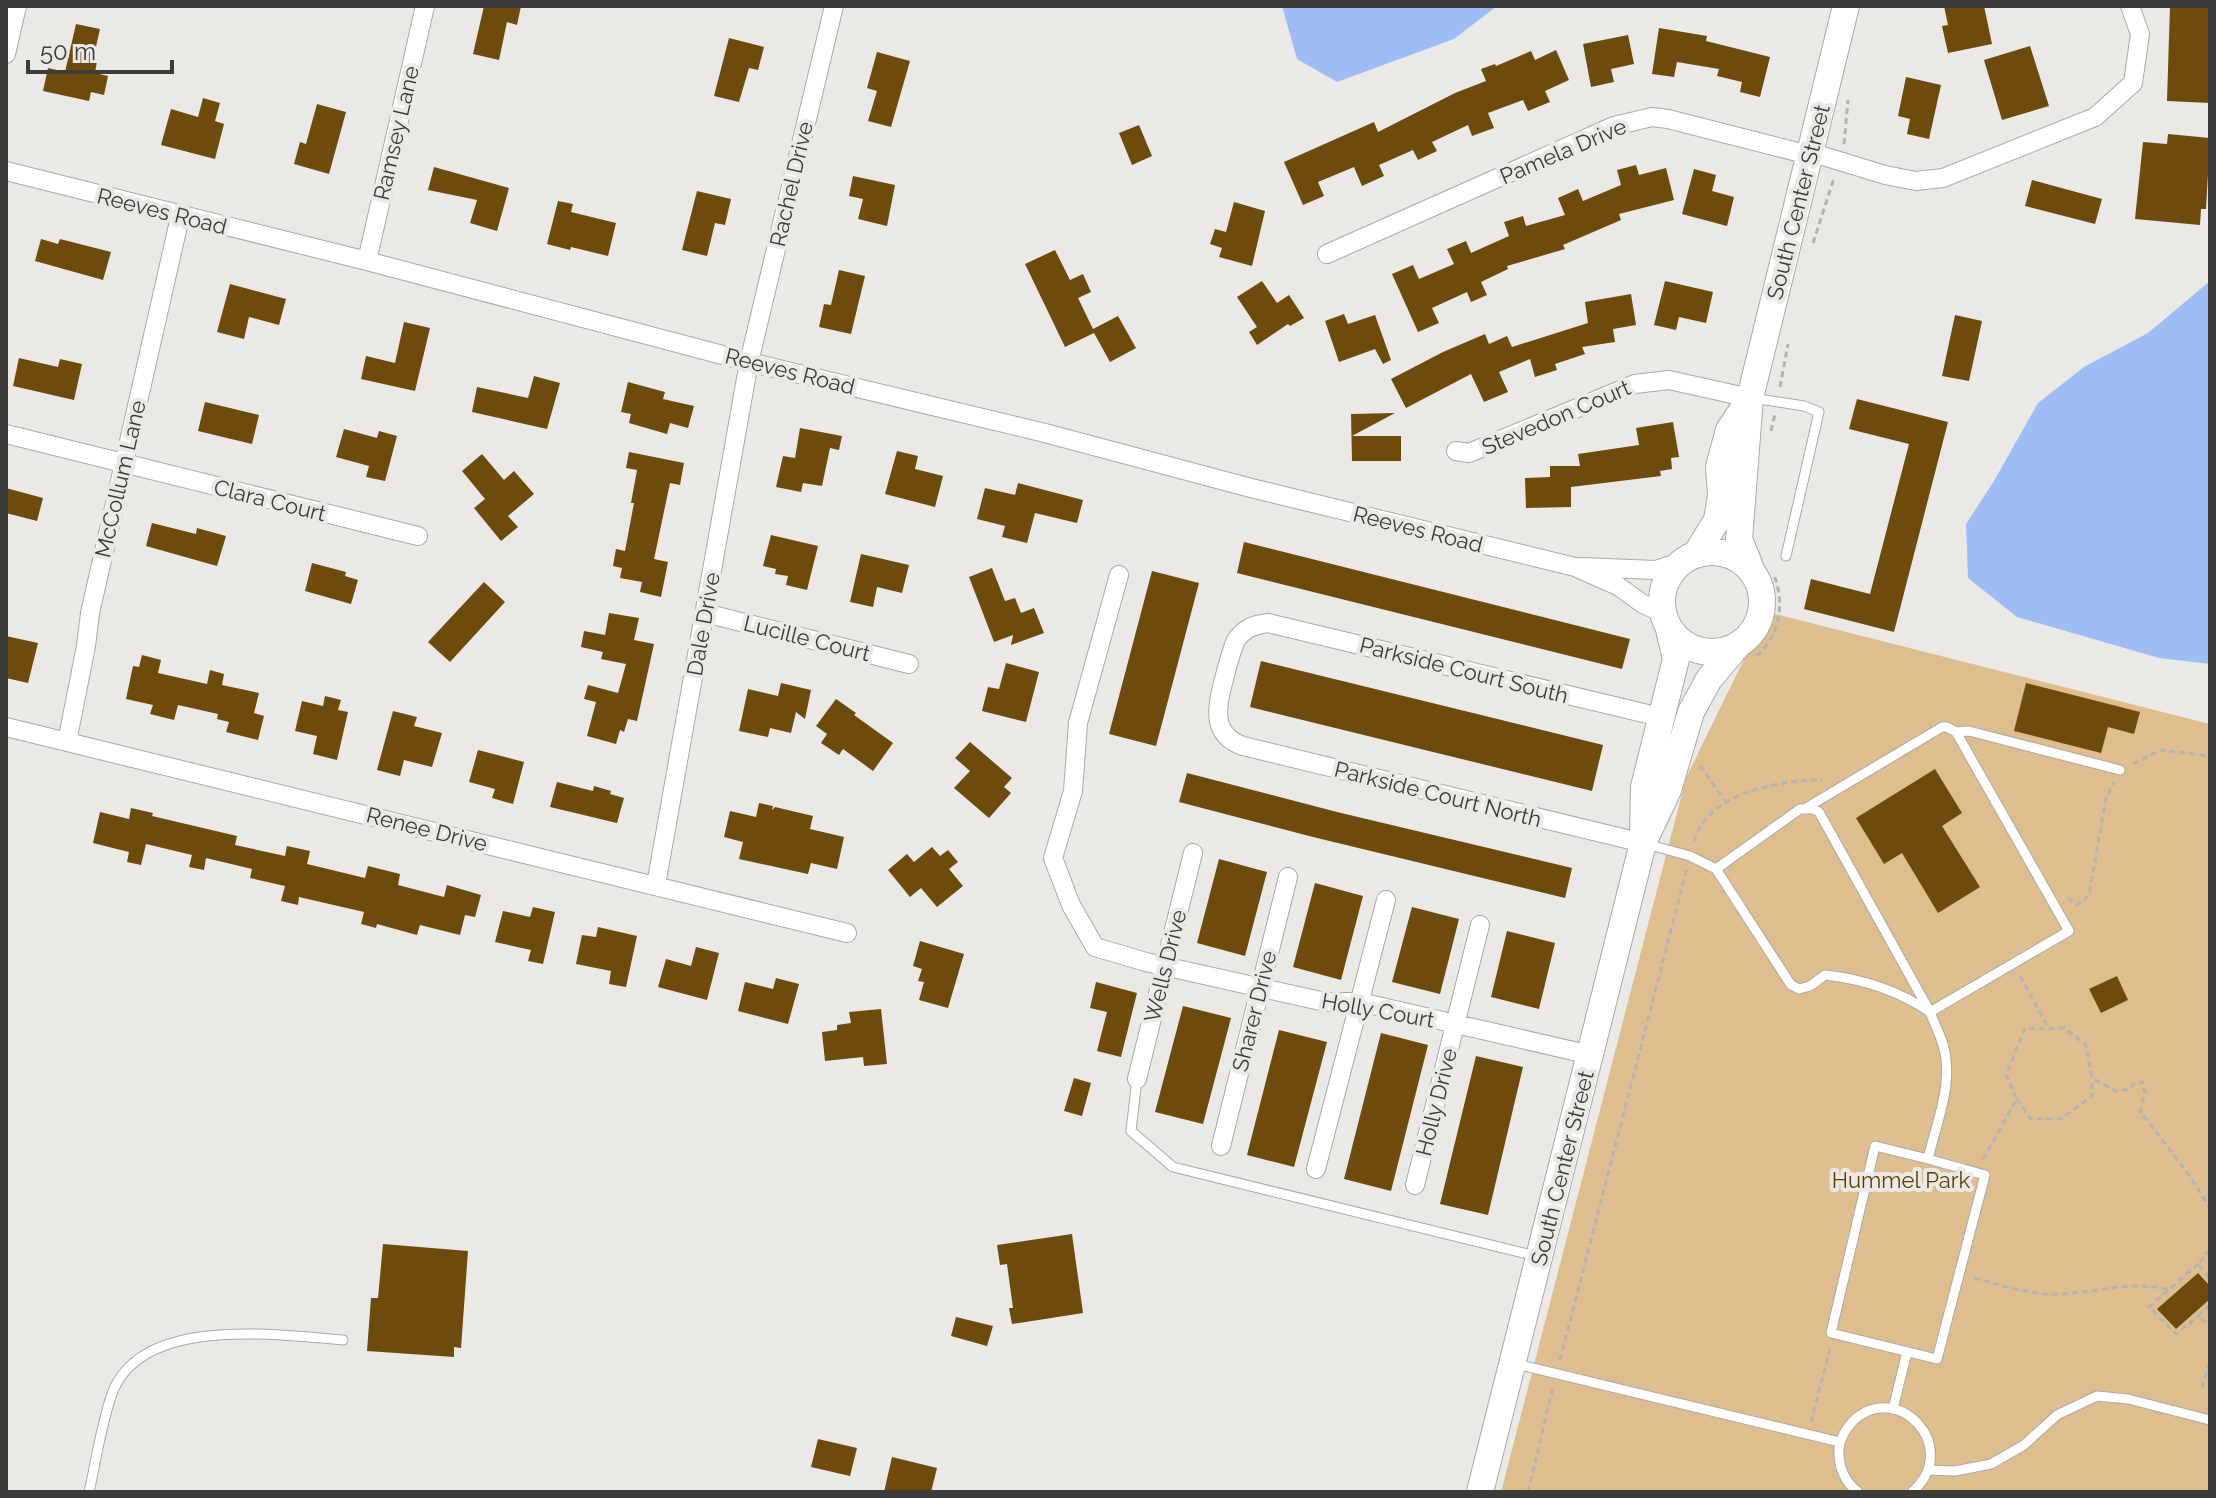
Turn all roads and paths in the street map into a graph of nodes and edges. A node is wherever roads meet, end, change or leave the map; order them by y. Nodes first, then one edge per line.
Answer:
1 (17, 6) edge
2 (425, 6) edge
3 (834, 6) edge
4 (1846, 6) edge
5 (2130, 6) edge
6 (6, 54) edge
7 (1809, 155) junction
8 (6, 171) edge
9 (180, 217) junction
10 (1327, 254) dead end
11 (367, 261) junction
12 (749, 362) junction
13 (1750, 398) junction
14 (6, 434) edge
15 (1456, 451) dead end
16 (122, 465) junction
17 (418, 536) dead end
18 (1786, 556) dead end
19 (1689, 557) junction
20 (1575, 567) junction
21 (1751, 569) junction
22 (1119, 575) dead end
23 (705, 613) junction
24 (1666, 621) junction
25 (1737, 646) junction
26 (909, 664) dead end
27 (1660, 717) junction
28 (6, 727) edge
29 (1956, 732) junction
30 (67, 742) junction
31 (1234, 743) joint
32 (2120, 770) dead end
33 (1806, 808) junction
34 (1697, 830) dead end
35 (1643, 843) junction
36 (1193, 853) dead end
37 (1690, 856) junction
38 (1716, 869) junction
39 (1288, 877) dead end
40 (656, 885) junction
41 (1386, 900) dead end
42 (1480, 925) dead end
43 (847, 933) dead end
44 (2014, 963) junction
45 (1165, 965) junction
46 (1261, 986) junction
47 (1360, 1002) junction
48 (1930, 1012) junction
49 (1455, 1023) junction
50 (2049, 1029) junction
51 (1591, 1055) junction
52 (2092, 1078) junction
53 (1137, 1079) joint
54 (2017, 1099) junction
55 (1221, 1146) dead end
56 (1928, 1159) junction
57 (1316, 1169) dead end
58 (1975, 1172) junction
59 (1415, 1185) dead end
60 (2210, 1208) edge
61 (2210, 1250) edge
62 (1539, 1257) junction
63 (2198, 1264) junction
64 (1959, 1275) junction
65 (2210, 1279) edge
66 (2168, 1289) junction
67 (2210, 1305) edge
68 (2198, 1316) junction
69 (2210, 1326) edge
70 (1834, 1333) junction
71 (343, 1340) dead end
72 (1907, 1352) junction
73 (2210, 1361) edge
74 (1513, 1363) junction
75 (1556, 1374) junction
76 (2202, 1388) dead end
77 (1893, 1409) junction
78 (2210, 1420) edge
79 (1812, 1423) dead end
80 (1840, 1442) junction
81 (1929, 1470) junction
82 (89, 1492) edge
83 (1480, 1492) edge
84 (1528, 1492) edge
85 (1858, 1492) edge
86 (1912, 1492) edge

1 - 6 street
2 - 11 street, Ramsey Lane
3 - 12 street, Rachel Drive
4 - 7 main road, South Center Street
5 - 7 street, Pamela Drive
7 - 10 street, Pamela Drive
7 - 13 main road, South Center Street
8 - 9 street, Reeves Road
9 - 11 street, Reeves Road
9 - 16 street, McCollum Lane
11 - 12 street, Reeves Road
12 - 20 street, Reeves Road
12 - 23 street, Dale Drive
13 - 15 street, Stevedon Court
13 - 18 lane
13 - 19 main road, South Center Street
13 - 21 main road, South Center Street
14 - 16 street, Clara Court
16 - 17 street, Clara Court
16 - 30 street, McCollum Lane
19 - 20 street, Reeves Road
19 - 21 main road
19 - 24 main road
20 - 24 street, Reeves Road
21 - 25 main road
22 - 45 street, Holly Court
23 - 26 street, Lucille Court
23 - 40 street, Dale Drive
24 - 25 main road
24 - 27 main road, South Center Street
25 - 35 main road, South Center Street
27 - 31 street, Parkside Court South
27 - 35 main road, South Center Street
28 - 30 street, Renee Drive
29 - 32 lane
29 - 33 lane
29 - 44 lane
30 - 40 street, Renee Drive
31 - 35 street, Parkside Court North
33 - 38 lane
33 - 48 lane
34 - 37 path
35 - 37 lane
35 - 51 main road, South Center Street
36 - 45 street, Wells Drive
37 - 38 lane
37 - 75 path
38 - 48 lane
39 - 46 street, Sharer Drive
40 - 43 street, Renee Drive
41 - 47 street
42 - 49 street, Holly Drive
44 - 48 lane
44 - 50 path
45 - 46 street, Holly Court
45 - 53 street, Wells Drive
46 - 47 street, Holly Court
46 - 55 street, Sharer Drive
47 - 49 street, Holly Court
47 - 57 street
48 - 56 lane
49 - 51 street, Holly Court
49 - 59 street, Holly Drive
50 - 52 path
50 - 54 path
51 - 62 main road, South Center Street
52 - 54 path
52 - 60 path
53 - 62 lane
54 - 58 path
56 - 58 lane
56 - 70 lane
58 - 64 lane
61 - 63 path
62 - 74 main road, South Center Street
63 - 65 path
63 - 66 path
64 - 66 path
64 - 72 lane
66 - 68 path
67 - 68 path
68 - 69 path
70 - 72 lane
70 - 79 path
71 - 82 lane
72 - 77 lane
73 - 76 path
74 - 75 lane
74 - 83 main road, South Center Street
75 - 80 lane
75 - 84 path
77 - 80 lane
77 - 81 lane
78 - 81 lane
80 - 85 lane
81 - 86 lane

